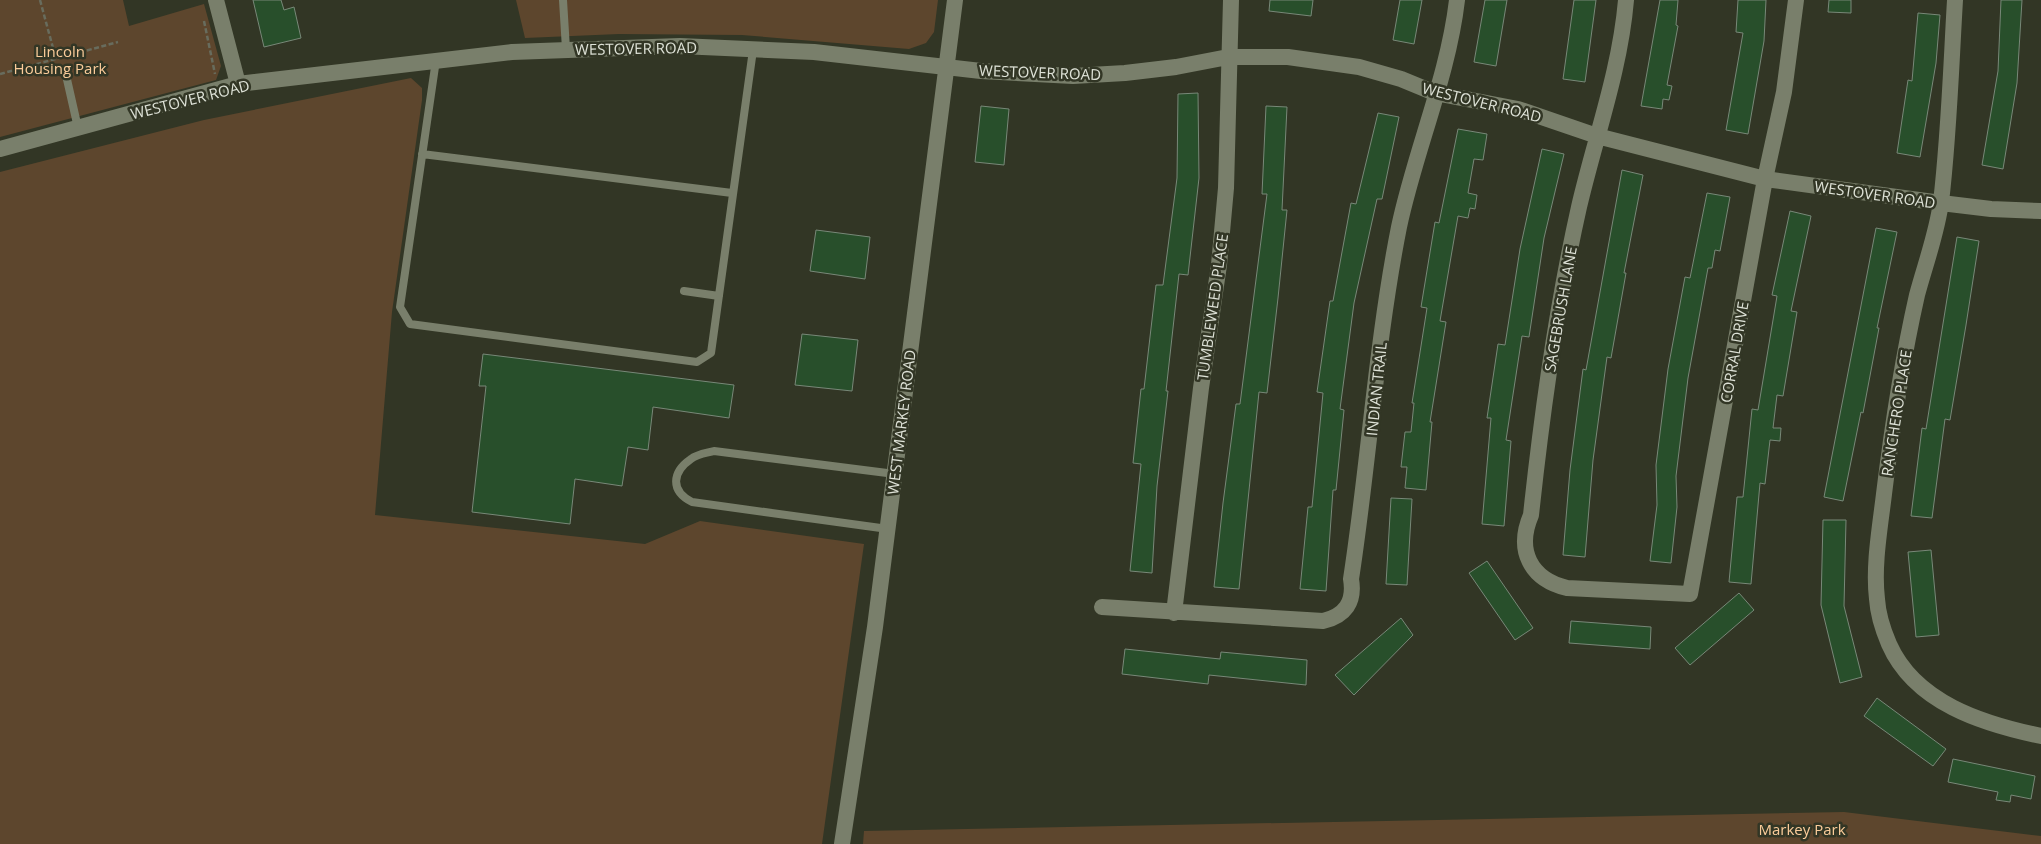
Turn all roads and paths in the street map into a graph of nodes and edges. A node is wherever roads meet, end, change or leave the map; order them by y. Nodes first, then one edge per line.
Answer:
1 (40, 0) edge
2 (216, 0) edge
3 (563, 0) edge
4 (955, 0) edge
5 (1231, 0) edge
6 (1457, 0) edge
7 (1626, 0) edge
8 (1796, 0) edge
9 (1955, 0) edge
10 (203, 18) dead end
11 (118, 42) dead end
12 (566, 49) junction
13 (753, 50) junction
14 (1228, 57) junction
15 (56, 59) junction
16 (436, 60) junction
17 (947, 67) junction
18 (0, 74) edge
19 (66, 75) dead end
20 (206, 77) dead end
21 (238, 84) junction
22 (1435, 93) junction
23 (78, 128) junction
24 (1597, 136) junction
25 (0, 149) edge
26 (422, 154) junction
27 (1765, 179) junction
28 (732, 193) junction
29 (1941, 203) junction
30 (2041, 211) edge
31 (684, 291) dead end
32 (719, 296) junction
33 (895, 474) junction
34 (888, 529) junction
35 (1578, 588) joint
36 (1102, 607) dead end
37 (1174, 613) junction
38 (2041, 736) edge
39 (842, 844) edge

1 - 15 path
2 - 21 street
3 - 12 lane
4 - 17 street, WEST MARKEY ROAD
5 - 14 street, TUMBLEWEED PLACE
6 - 22 street, INDIAN TRAIL
7 - 24 street, SAGEBRUSH LANE
8 - 27 street, CORRAL DRIVE
9 - 29 street, RANCHERO PLACE
10 - 20 path
11 - 15 path
12 - 13 street, WESTOVER ROAD
12 - 16 street, WESTOVER ROAD
13 - 17 street, WESTOVER ROAD
13 - 28 lane
14 - 17 street, WESTOVER ROAD
14 - 22 street, WESTOVER ROAD
14 - 37 street, TUMBLEWEED PLACE
15 - 18 path
16 - 21 street, WESTOVER ROAD
16 - 26 lane
17 - 33 street, WEST MARKEY ROAD
19 - 23 lane
21 - 23 street, WESTOVER ROAD
22 - 24 street, WESTOVER ROAD
22 - 37 street, INDIAN TRAIL
23 - 25 street, WESTOVER ROAD
24 - 27 street, WESTOVER ROAD
24 - 35 street, SAGEBRUSH LANE
26 - 28 lane
26 - 32 lane
27 - 29 street, WESTOVER ROAD
27 - 35 street, CORRAL DRIVE
28 - 32 lane
29 - 30 street, WESTOVER ROAD
29 - 38 street, RANCHERO PLACE
31 - 32 lane
33 - 34 street, WEST MARKEY ROAD
33 - 34 lane
34 - 39 street, WEST MARKEY ROAD
36 - 37 street

